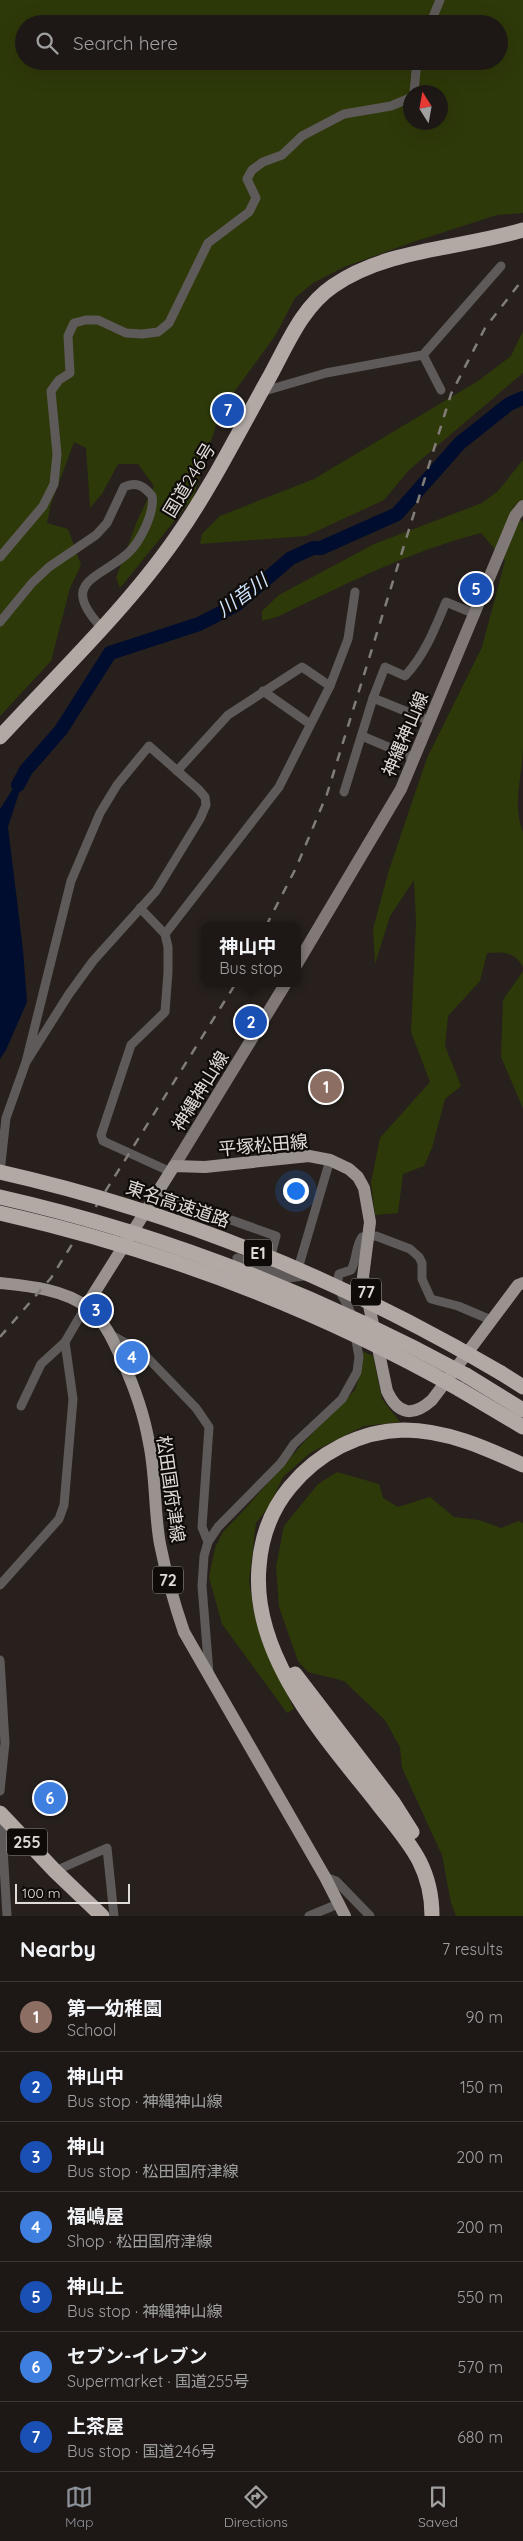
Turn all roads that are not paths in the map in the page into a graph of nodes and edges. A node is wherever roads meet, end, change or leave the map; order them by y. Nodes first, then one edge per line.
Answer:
1 (440, 0) edge
2 (434, 15) edge
3 (416, 70) edge
4 (415, 85) edge
5 (403, 101) edge
6 (523, 230) edge
7 (501, 266) dead end
8 (423, 355) junction
9 (440, 390) dead end
10 (260, 393) junction
11 (523, 506) edge
12 (0, 557) edge
13 (355, 592) dead end
14 (475, 614) junction
15 (0, 622) edge
16 (101, 627) junction
17 (330, 686) junction
18 (263, 691) junction
19 (373, 698) junction
20 (430, 721) junction
21 (310, 724) junction
22 (362, 736) junction
23 (0, 737) edge
24 (414, 758) junction
25 (177, 771) junction
26 (344, 792) dead end
27 (140, 908) junction
28 (166, 934) junction
29 (301, 957) edge
30 (284, 987) edge
31 (26, 1062) junction
32 (330, 1160) junction
33 (173, 1169) junction
34 (0, 1172) edge
35 (158, 1194) junction
36 (0, 1197) edge
37 (0, 1214) edge
38 (369, 1236) junction
39 (237, 1258) dead end
40 (267, 1270) junction
41 (339, 1274) junction
42 (296, 1277) junction
43 (0, 1283) edge
44 (523, 1283) edge
45 (86, 1306) junction
46 (491, 1320) junction
47 (111, 1335) junction
48 (64, 1342) junction
49 (462, 1382) junction
50 (523, 1387) edge
51 (21, 1406) dead end
52 (523, 1410) edge
53 (497, 1411) junction
54 (523, 1427) edge
55 (523, 1433) edge
56 (523, 1465) edge
57 (523, 1476) edge
58 (208, 1542) junction
59 (0, 1585) edge
60 (0, 1660) edge
61 (210, 1678) junction
62 (0, 1791) edge
63 (1, 1813) edge
64 (55, 1871) junction
65 (325, 1877) junction
66 (338, 1904) junction
67 (7, 1916) edge
68 (90, 1916) edge
69 (102, 1916) edge
70 (114, 1916) edge
71 (309, 1916) edge
72 (345, 1916) edge
73 (370, 1916) edge
74 (432, 1916) edge
75 (440, 1916) edge

1 - 2 street
3 - 4 street
5 - 12 street
6 - 10 highway, 国道246号
7 - 8 street
8 - 9 street
8 - 10 street
10 - 16 highway, 国道246号
11 - 14 main road, 神縄神山線
13 - 17 street
14 - 19 street
14 - 20 main road, 神縄神山線
15 - 16 street
16 - 23 highway, 国道246号
17 - 18 street
17 - 21 street
18 - 21 street
18 - 25 street
19 - 20 street
19 - 22 street
20 - 24 main road, 神縄神山線
21 - 28 street
22 - 24 street
22 - 26 street
24 - 29 main road, 神縄神山線
25 - 27 street
25 - 31 street
27 - 28 street
27 - 31 street
28 - 33 street
30 - 33 main road, 神縄神山線
31 - 34 street
32 - 33 main road, 平塚松田線 / 77
32 - 38 main road, 平塚松田線 / 77
32 - 42 street
33 - 35 main road
34 - 50 highway, 東名高速道路 / E1, bridge
35 - 40 street
35 - 45 main road
36 - 49 highway, E1, bridge
37 - 49 highway, E1, bridge
38 - 41 street
38 - 46 street
38 - 46 main road, 平塚松田線 / 77
39 - 40 street
40 - 42 street
41 - 42 street
41 - 58 street
43 - 45 main road, 松田国府津線 / 72
44 - 46 main road, 平塚松田線 / 77
45 - 47 main road, 松田国府津線 / 72
45 - 48 street
47 - 58 street
47 - 61 main road, 松田国府津線 / 72
48 - 51 street
48 - 59 street
49 - 52 highway, E1
49 - 53 highway, E1
53 - 54 highway, E1
53 - 55 highway
56 - 74 highway
57 - 75 highway
58 - 61 street
60 - 62 street
61 - 65 main road, 松田国府津線 / 72
63 - 64 highway, 255
63 - 67 street
64 - 68 highway, 255
64 - 69 highway, 255
64 - 70 street
65 - 66 main road, 松田国府津線 / 72
65 - 73 street
66 - 71 street
66 - 72 main road, 松田国府津線 / 72

